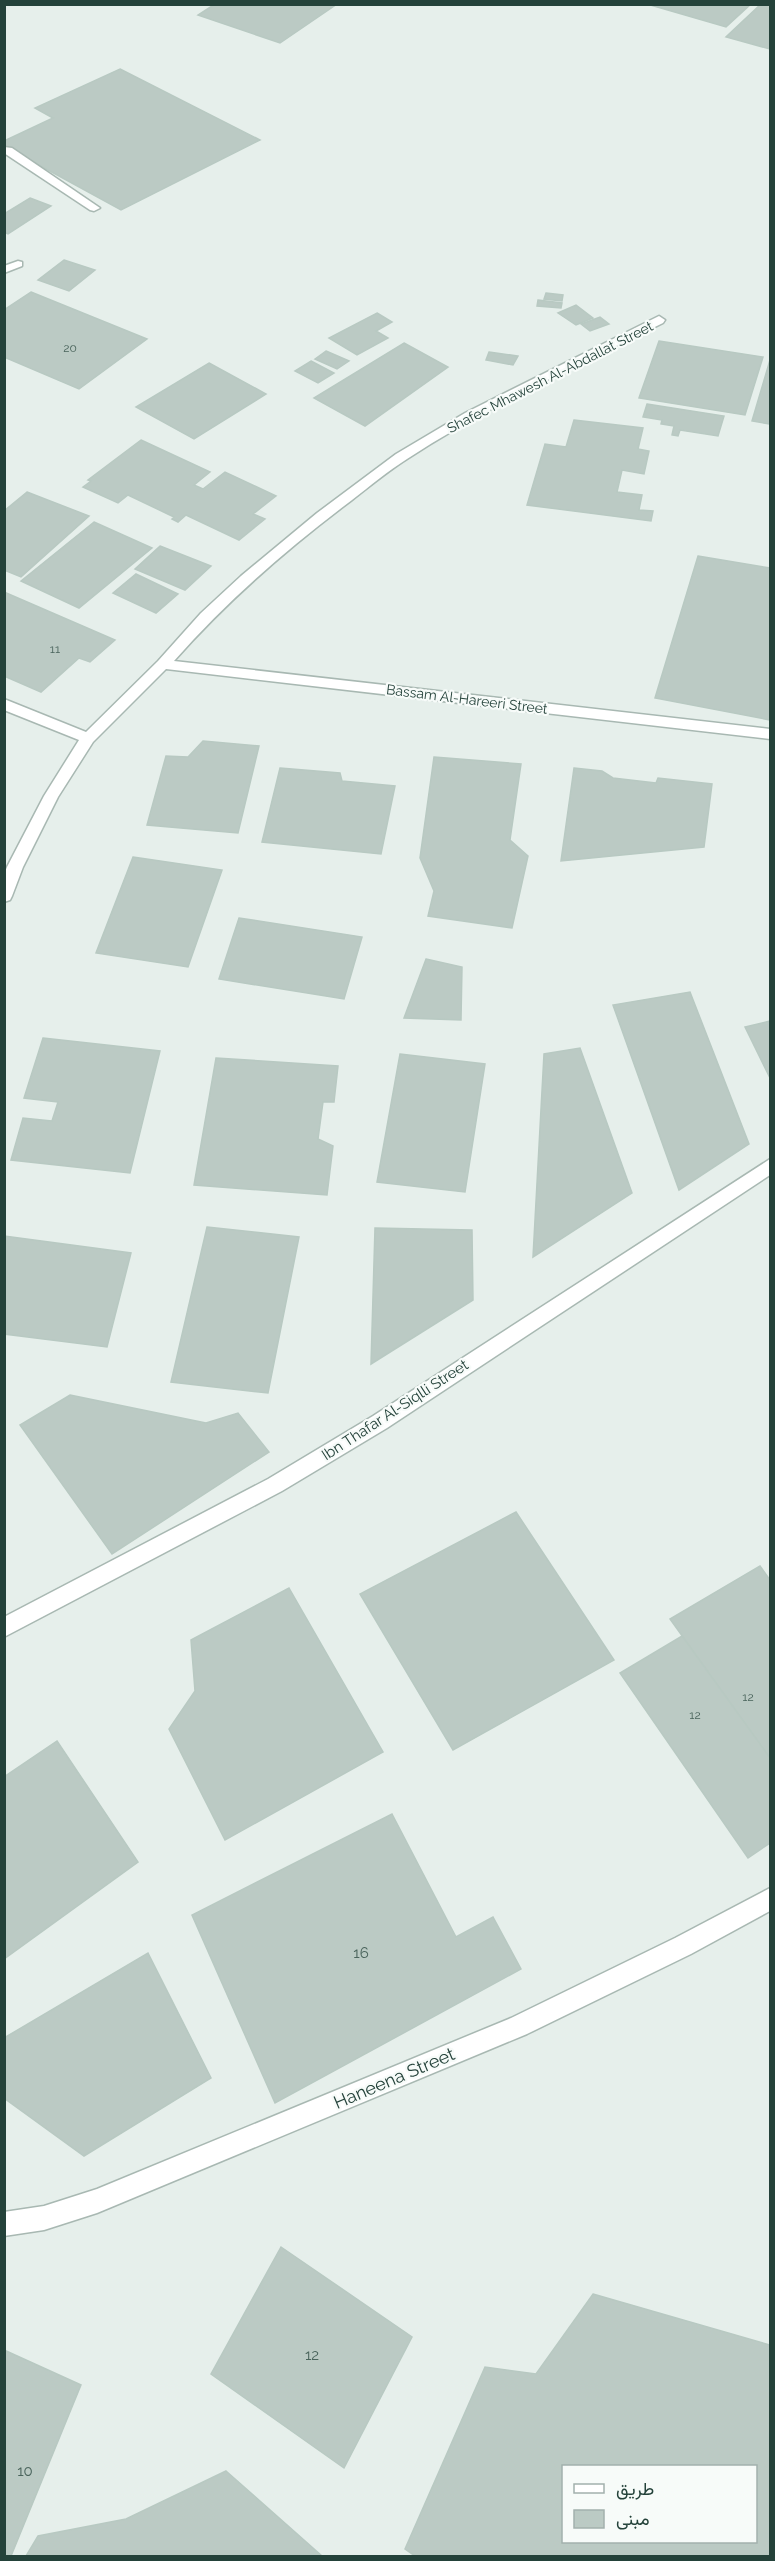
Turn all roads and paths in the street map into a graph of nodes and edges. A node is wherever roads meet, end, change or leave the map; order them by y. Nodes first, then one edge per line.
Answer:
1 (4, 150) edge
2 (94, 208) dead end
3 (18, 264) dead end
4 (4, 270) edge
5 (659, 320) dead end
6 (163, 664) junction
7 (4, 704) edge
8 (771, 734) edge
9 (88, 738) junction
10 (10, 865) edge
11 (4, 896) edge
12 (771, 1166) edge
13 (4, 1628) edge
14 (771, 1899) edge
15 (4, 2224) edge

1 - 2 street
3 - 4 street
5 - 6 street, Shafec Mhawesh Al-Abdallat Street
6 - 8 street, Bassam Al-Hareeri Street
6 - 9 street, Shafec Mhawesh Al-Abdallat Street
7 - 9 street
9 - 10 street, Shafec Mhawesh Al-Abdallat Street
10 - 11 street, Shafec Mhawesh Al-Abdallat Street
12 - 13 street, Ibn Thafar Al-Siqlli Street
14 - 15 street, Haneena Street

